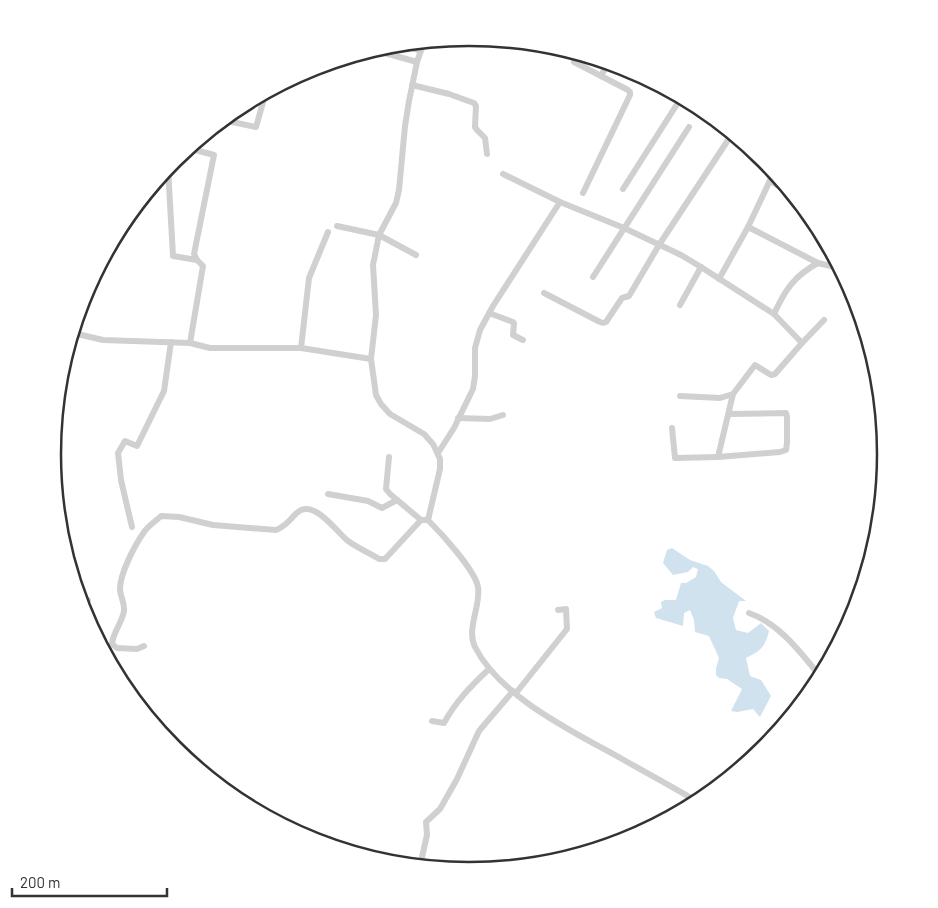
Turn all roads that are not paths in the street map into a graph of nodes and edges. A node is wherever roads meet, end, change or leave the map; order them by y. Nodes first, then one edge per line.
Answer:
1 (417, 50) edge
2 (420, 51) joint
3 (389, 54) edge
4 (417, 62) junction
5 (574, 62) dead end
6 (604, 70) edge
7 (601, 76) junction
8 (412, 85) junction
9 (263, 102) edge
10 (677, 104) edge
11 (233, 122) edge
12 (689, 127) dead end
13 (728, 140) edge
14 (197, 150) edge
15 (487, 154) dead end
16 (503, 174) dead end
17 (169, 178) edge
18 (770, 181) joint
19 (774, 183) edge
20 (623, 190) dead end
21 (583, 193) dead end
22 (560, 202) junction
23 (337, 226) dead end
24 (748, 227) junction
25 (624, 228) junction
26 (328, 232) dead end
27 (379, 235) junction
28 (659, 244) junction
29 (416, 255) dead end
30 (197, 260) junction
31 (818, 263) junction
32 (831, 266) edge
33 (701, 267) junction
34 (593, 277) dead end
35 (719, 279) junction
36 (544, 293) dead end
37 (680, 305) dead end
38 (489, 313) junction
39 (774, 314) junction
40 (824, 320) dead end
41 (79, 334) edge
42 (523, 340) dead end
43 (171, 342) junction
44 (190, 343) junction
45 (802, 343) junction
46 (301, 348) junction
47 (371, 359) junction
48 (733, 394) junction
49 (680, 396) dead end
50 (729, 414) junction
51 (503, 415) dead end
52 (458, 418) junction
53 (672, 428) dead end
54 (438, 453) junction
55 (389, 457) dead end
56 (718, 457) junction
57 (328, 494) dead end
58 (397, 500) junction
59 (421, 520) junction
60 (428, 520) junction
61 (132, 527) dead end
62 (558, 610) dead end
63 (750, 613) dead end
64 (144, 646) dead end
65 (489, 669) junction
66 (815, 670) edge
67 (514, 692) junction
68 (432, 720) dead end
69 (689, 797) edge
70 (422, 859) edge

1 - 2 street
2 - 4 street
3 - 4 street
4 - 8 street
5 - 7 street
6 - 7 street
7 - 21 street
8 - 15 street
8 - 27 street
9 - 11 street
10 - 20 street
12 - 25 street
13 - 28 street
14 - 30 street
16 - 22 street
17 - 30 street
18 - 19 street
18 - 24 street
22 - 25 street
22 - 38 street
23 - 27 street
24 - 31 street
24 - 35 street
25 - 28 street
25 - 34 street
26 - 46 street
27 - 29 street
27 - 47 street
28 - 33 street
28 - 36 street
30 - 44 street
31 - 32 street
31 - 39 street
33 - 35 street
33 - 37 street
35 - 39 street
38 - 42 street
38 - 52 street
39 - 45 street
40 - 45 street
41 - 43 street
43 - 44 street
43 - 61 street
44 - 46 street
45 - 48 street
46 - 47 street
47 - 54 street
48 - 49 street
48 - 50 street
50 - 56 street
50 - 56 street
51 - 52 street
52 - 54 street
53 - 56 street
54 - 60 street
55 - 58 street
57 - 58 street
58 - 59 street
59 - 60 street
59 - 64 street
60 - 65 street
62 - 67 street
63 - 66 street
65 - 67 street
65 - 68 street
67 - 69 street
67 - 70 street

